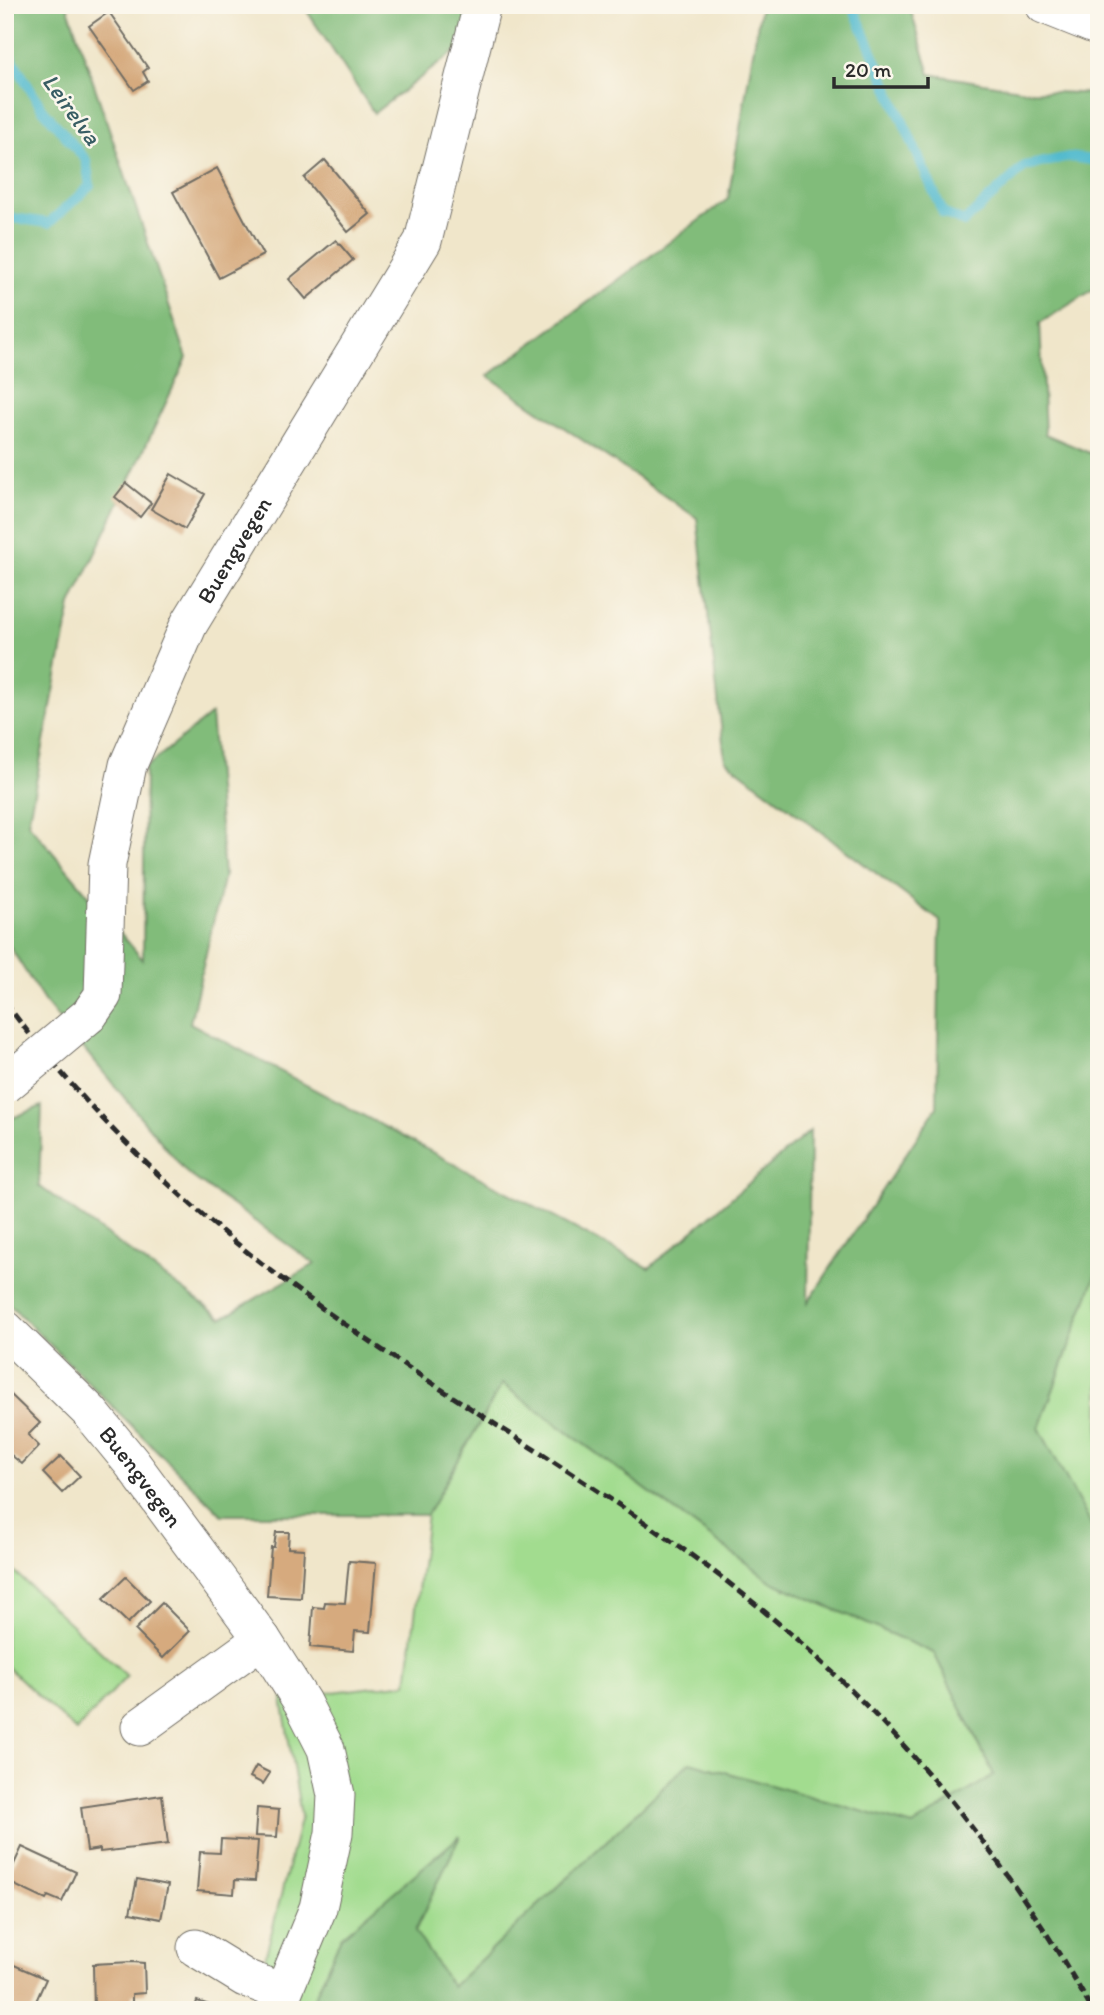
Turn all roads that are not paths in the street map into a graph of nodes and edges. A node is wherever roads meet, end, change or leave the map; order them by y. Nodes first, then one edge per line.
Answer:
1 (482, 5) edge
2 (1044, 5) edge
3 (1099, 27) edge
4 (5, 1085) edge
5 (5, 1329) edge
6 (262, 1639) junction
7 (140, 1727) dead end
8 (196, 1948) dead end
9 (279, 2001) edge

1 - 4 street, Buengvegen, bridge
2 - 3 street
5 - 6 street, Buengvegen
6 - 7 street
6 - 9 street, Buengvegen
8 - 9 street, Buengvegen

